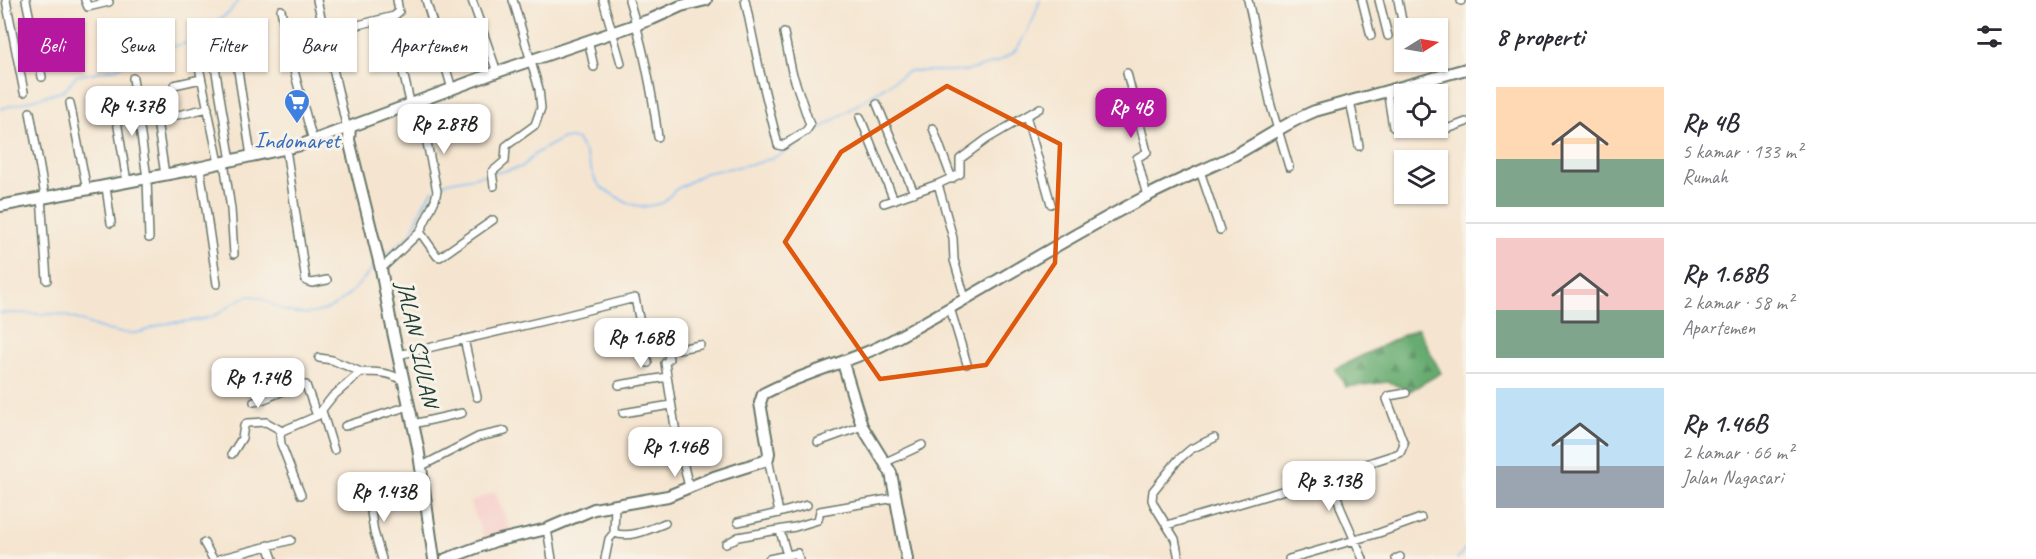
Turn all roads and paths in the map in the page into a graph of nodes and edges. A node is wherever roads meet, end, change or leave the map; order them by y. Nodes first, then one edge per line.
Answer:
1 (6, 0) edge
2 (26, 0) edge
3 (85, 0) edge
4 (317, 0) edge
5 (397, 0) edge
6 (426, 0) edge
7 (472, 0) edge
8 (513, 0) edge
9 (603, 0) edge
10 (628, 0) edge
11 (706, 0) edge
12 (745, 0) edge
13 (1248, 0) edge
14 (1362, 0) edge
15 (1379, 0) edge
16 (1398, 0) edge
17 (109, 2) dead end
18 (680, 3) edge
19 (281, 10) dead end
20 (390, 17) junction
21 (322, 18) edge
22 (1402, 18) edge
23 (636, 24) junction
24 (357, 25) edge
25 (612, 32) junction
26 (784, 33) dead end
27 (1371, 36) dead end
28 (1388, 36) dead end
29 (588, 40) junction
30 (531, 61) junction
31 (621, 63) dead end
32 (594, 67) dead end
33 (1466, 69) edge
34 (200, 72) edge
35 (215, 72) edge
36 (238, 72) edge
37 (334, 72) edge
38 (497, 72) junction
39 (1127, 73) dead end
40 (42, 77) dead end
41 (133, 78) dead end
42 (1431, 78) junction
43 (201, 79) junction
44 (1432, 84) edge
45 (174, 86) dead end
46 (452, 89) junction
47 (1387, 90) junction
48 (24, 92) dead end
49 (153, 93) dead end
50 (113, 96) dead end
51 (1350, 101) junction
52 (70, 103) dead end
53 (877, 104) dead end
54 (411, 106) junction
55 (208, 108) junction
56 (1040, 108) dead end
57 (30, 112) dead end
58 (178, 115) dead end
59 (1026, 116) junction
60 (860, 117) dead end
61 (1466, 123) edge
62 (1393, 127) dead end
63 (933, 128) dead end
64 (1448, 128) edge
65 (1278, 130) junction
66 (347, 132) junction
67 (658, 137) dead end
68 (426, 138) dead end
69 (313, 141) junction
70 (1359, 146) dead end
71 (286, 149) junction
72 (251, 156) junction
73 (225, 162) junction
74 (1289, 167) dead end
75 (200, 168) junction
76 (1200, 171) junction
77 (165, 175) junction
78 (147, 178) junction
79 (952, 179) junction
80 (127, 182) junction
81 (938, 184) junction
82 (494, 186) dead end
83 (106, 187) junction
84 (87, 190) junction
85 (914, 193) junction
86 (1147, 196) junction
87 (43, 197) junction
88 (894, 200) junction
89 (884, 203) dead end
90 (1051, 204) dead end
91 (0, 206) edge
92 (493, 220) dead end
93 (111, 224) dead end
94 (1220, 230) dead end
95 (420, 232) junction
96 (149, 238) dead end
97 (234, 254) dead end
98 (379, 260) junction
99 (47, 280) dead end
100 (327, 280) dead end
101 (217, 284) dead end
102 (965, 298) junction
103 (950, 308) junction
104 (464, 339) junction
105 (666, 342) dead end
106 (700, 345) dead end
107 (667, 351) junction
108 (319, 358) dead end
109 (398, 358) junction
110 (648, 363) dead end
111 (843, 363) junction
112 (967, 364) dead end
113 (361, 372) junction
114 (667, 377) junction
115 (402, 378) junction
116 (619, 385) dead end
117 (1406, 393) dead end
118 (477, 397) dead end
119 (254, 402) dead end
120 (671, 405) junction
121 (410, 406) junction
122 (462, 413) dead end
123 (623, 413) dead end
124 (320, 414) junction
125 (413, 424) junction
126 (345, 426) dead end
127 (862, 426) junction
128 (282, 431) junction
129 (505, 431) dead end
130 (676, 433) junction
131 (1214, 438) dead end
132 (647, 442) dead end
133 (818, 442) dead end
134 (922, 445) dead end
135 (334, 450) dead end
136 (232, 454) dead end
137 (768, 458) junction
138 (885, 462) junction
139 (422, 466) junction
140 (1331, 475) junction
141 (689, 487) junction
142 (368, 492) dead end
143 (301, 495) dead end
144 (895, 498) junction
145 (615, 505) junction
146 (807, 505) dead end
147 (779, 513) junction
148 (1421, 518) dead end
149 (738, 522) dead end
150 (665, 523) dead end
151 (1167, 525) junction
152 (546, 529) junction
153 (780, 531) junction
154 (614, 533) junction
155 (291, 540) dead end
156 (1353, 540) junction
157 (204, 543) dead end
158 (726, 544) dead end
159 (268, 545) junction
160 (787, 555) junction
161 (213, 559) edge
162 (219, 559) edge
163 (273, 559) edge
164 (382, 559) edge
165 (434, 559) edge
166 (446, 559) edge
167 (552, 559) edge
168 (605, 559) edge
169 (770, 559) edge
170 (799, 559) edge
171 (907, 559) edge
172 (1179, 559) edge
173 (1288, 559) edge
174 (1363, 559) edge

1 - 48 street
2 - 40 street
3 - 17 street
4 - 21 street
5 - 20 street
6 - 46 street
7 - 38 street
8 - 30 street
9 - 25 street
10 - 23 street
11 - 18 street
12 - 26 street
13 - 65 street
14 - 27 street
15 - 28 street
16 - 22 street
18 - 23 street
19 - 69 street
20 - 24 street
20 - 54 street
23 - 25 street
23 - 67 street
25 - 29 street
25 - 31 street
29 - 30 street
29 - 32 street
30 - 38 street
30 - 82 street
33 - 42 street
34 - 43 street
35 - 73 street
36 - 72 street
37 - 66 street
38 - 46 street
39 - 86 street
41 - 78 street
42 - 44 street
42 - 47 street
43 - 45 street
43 - 55 street
46 - 54 street
47 - 51 street
47 - 62 street
49 - 77 street
50 - 80 street
51 - 65 street
51 - 70 street
52 - 84 street
53 - 85 street
54 - 66 street
55 - 58 street
55 - 73 street
56 - 59 street
57 - 87 street
59 - 79 street
59 - 90 street
60 - 88 street
61 - 64 street
63 - 79 street
65 - 74 street
65 - 76 street
66 - 69 street
66 - 98 street, JALAN SIULAN
68 - 95 street
69 - 71 street
71 - 72 street
71 - 100 street
72 - 73 street
73 - 75 street
73 - 97 street
75 - 77 street
75 - 101 street
76 - 86 street
76 - 94 street
77 - 78 street
78 - 80 street
78 - 96 street
79 - 81 street
80 - 83 street
81 - 85 street
81 - 102 street
83 - 84 street
83 - 93 street
84 - 87 street
85 - 88 street
86 - 102 street
87 - 91 street
87 - 99 street
88 - 89 street
92 - 95 street
95 - 98 street
98 - 109 street, JALAN SIULAN
102 - 103 street
103 - 111 street
103 - 112 street
104 - 109 street
104 - 110 street
104 - 118 street
105 - 107 street
106 - 107 street
107 - 114 street
108 - 113 street
109 - 115 street, JALAN SIULAN
111 - 127 street
111 - 137 street
113 - 115 street
113 - 124 street
114 - 116 street
114 - 120 street
115 - 121 street, JALAN SIULAN
117 - 140 street
119 - 124 street
120 - 123 street
120 - 130 street
121 - 125 street, JALAN SIULAN
121 - 126 street
122 - 125 street
124 - 128 street
124 - 135 street
125 - 139 street, JALAN SIULAN
127 - 133 street
127 - 138 street
128 - 136 street
128 - 143 street
129 - 139 street
130 - 132 street
130 - 141 street
131 - 151 street
134 - 138 street
137 - 141 street
137 - 147 street
138 - 144 street
139 - 165 street, JALAN SIULAN
140 - 151 street
140 - 156 street
141 - 145 street
142 - 164 street
144 - 153 street
144 - 171 street
145 - 152 street
145 - 154 street
146 - 147 street
147 - 149 street
148 - 156 street
150 - 154 street
151 - 172 street
152 - 166 street
152 - 167 street
153 - 158 street
153 - 160 street
154 - 168 street
155 - 159 street
156 - 173 street
156 - 174 street
157 - 161 street
159 - 162 street
159 - 163 street
160 - 169 street
160 - 170 street

